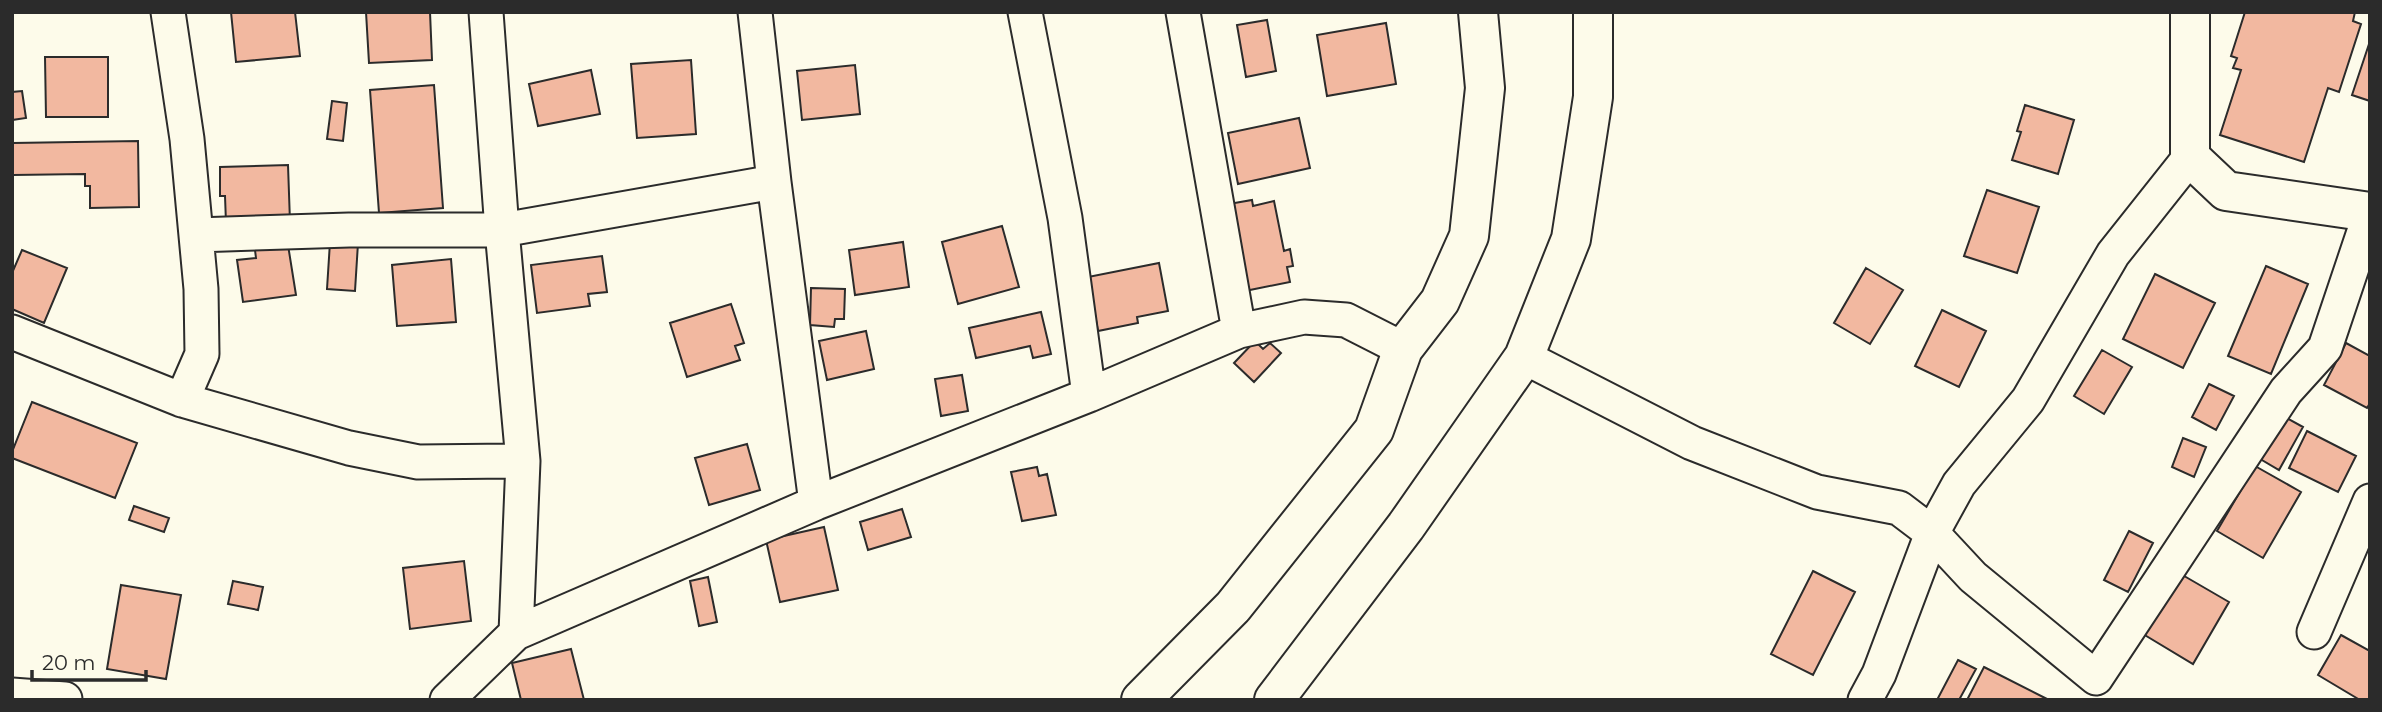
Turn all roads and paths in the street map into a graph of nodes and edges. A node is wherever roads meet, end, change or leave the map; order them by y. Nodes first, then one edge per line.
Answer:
1 (168, 12) edge
2 (486, 12) edge
3 (755, 12) edge
4 (1025, 12) edge
5 (1183, 12) edge
6 (1478, 12) edge
7 (1593, 12) edge
8 (2190, 12) edge
9 (2190, 157) junction
10 (774, 181) junction
11 (2370, 213) edge
12 (502, 230) junction
13 (196, 235) junction
14 (1239, 331) junction
15 (12, 332) edge
16 (1403, 349) junction
17 (1524, 357) junction
18 (1088, 395) junction
19 (182, 400) junction
20 (523, 461) junction
21 (2370, 501) edge
22 (816, 503) junction
23 (1932, 533) junction
24 (2314, 632) dead end
25 (516, 633) junction
26 (12, 695) edge
27 (65, 699) edge
28 (447, 700) edge
29 (1141, 700) edge
30 (1274, 700) edge
31 (1865, 700) edge

1 - 13 street
2 - 12 street
3 - 10 street
4 - 18 street
5 - 14 street
6 - 16 street
7 - 17 street
8 - 9 street
9 - 11 street
9 - 23 street
10 - 12 street
10 - 22 street
11 - 23 street
12 - 13 street
12 - 20 street
13 - 19 street
14 - 16 street
14 - 18 street
15 - 19 street
16 - 29 street
17 - 23 street
17 - 30 street
18 - 22 street
19 - 20 street
20 - 25 street
21 - 24 street
22 - 25 street
23 - 31 street
25 - 28 street
26 - 27 street

